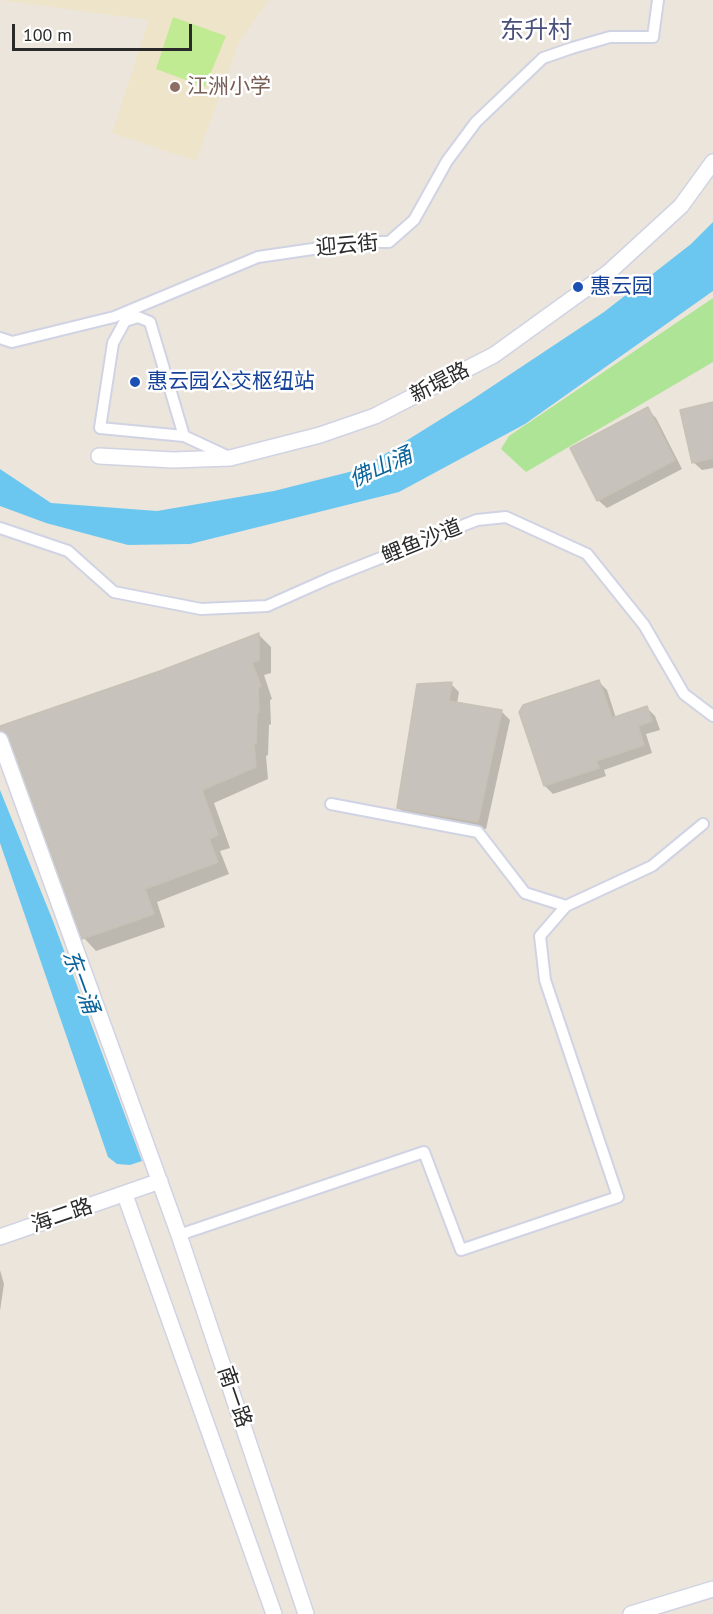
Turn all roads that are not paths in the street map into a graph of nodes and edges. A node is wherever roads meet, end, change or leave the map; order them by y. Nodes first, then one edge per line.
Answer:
1 (658, 0) edge
2 (713, 162) edge
3 (0, 338) edge
4 (184, 436) junction
5 (99, 456) dead end
6 (230, 458) junction
7 (0, 528) edge
8 (713, 716) edge
9 (0, 740) edge
10 (331, 804) dead end
11 (704, 824) dead end
12 (566, 906) junction
13 (160, 1181) junction
14 (125, 1195) junction
15 (179, 1235) junction
16 (0, 1238) edge
17 (713, 1589) edge
18 (274, 1614) edge
19 (306, 1614) edge
20 (631, 1614) edge

1 - 3 street, 迎云街
2 - 6 main road, 新堤路
4 - 4 street
4 - 6 street
5 - 6 main road, 新堤路
7 - 8 street, 鲤鱼沙道
9 - 13 main road, 南一路
10 - 12 street
11 - 12 street
12 - 15 street
13 - 14 main road, 海二路
13 - 15 main road, 南一路
14 - 16 main road, 海二路
14 - 18 main road, 南一路
15 - 19 main road, 南一路
17 - 20 main road

